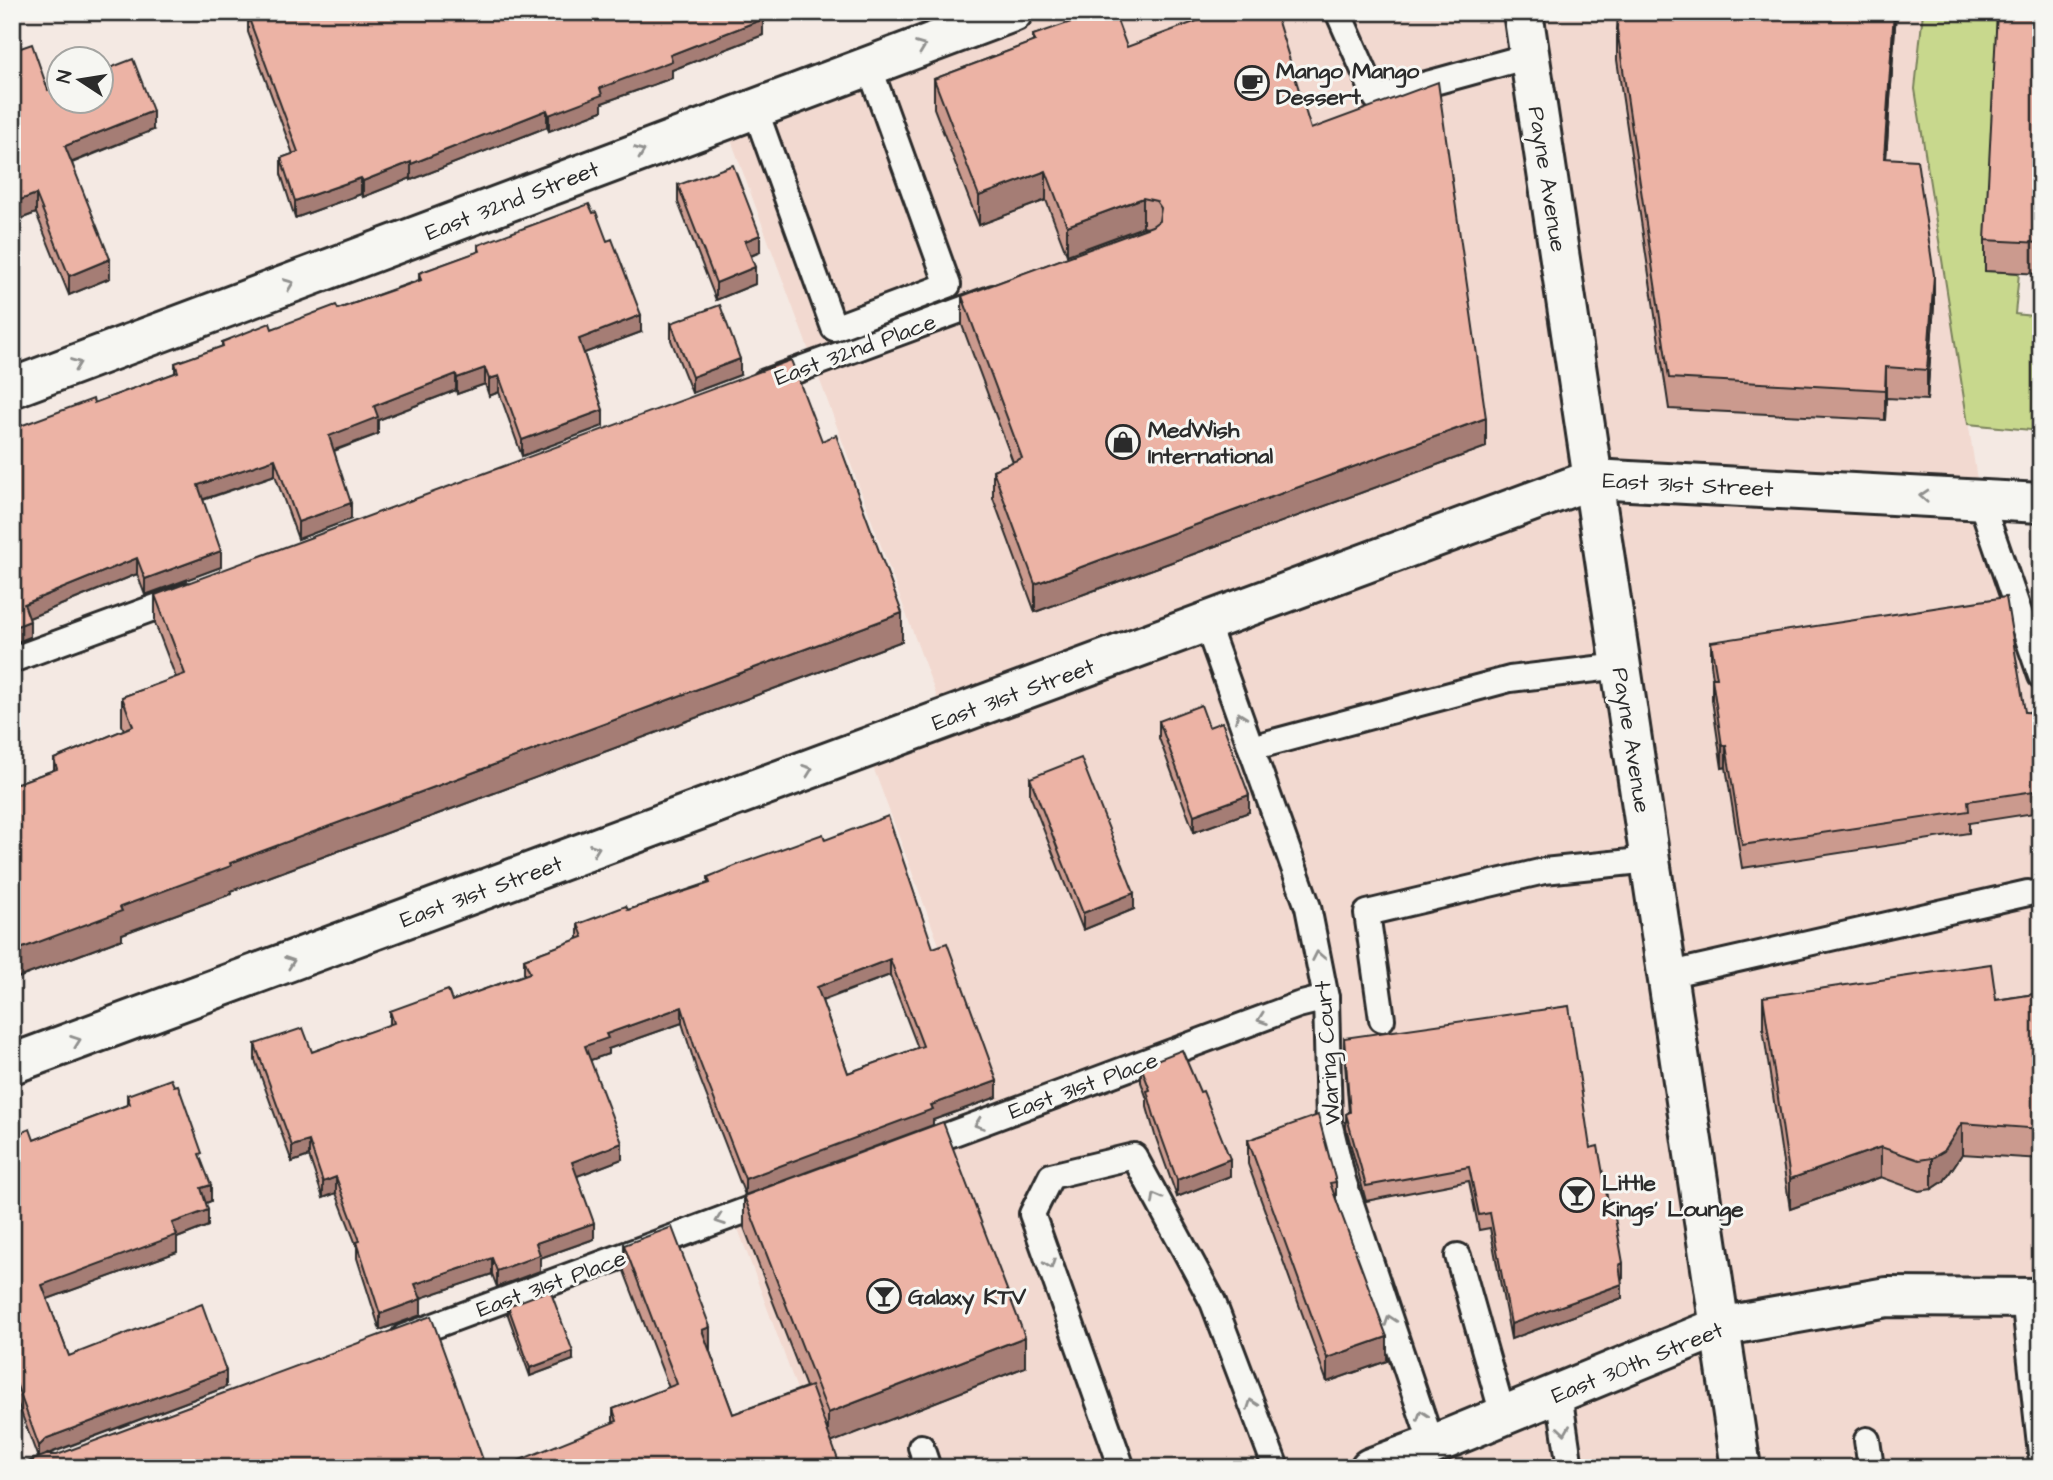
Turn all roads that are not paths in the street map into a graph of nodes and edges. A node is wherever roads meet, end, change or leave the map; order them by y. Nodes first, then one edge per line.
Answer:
1 (1013, 12) edge
2 (1338, 12) edge
3 (1523, 12) edge
4 (1529, 56) junction
5 (869, 66) junction
6 (755, 109) junction
7 (1017, 289) edge
8 (12, 388) edge
9 (747, 388) edge
10 (1593, 479) junction
11 (1980, 499) junction
12 (2041, 503) edge
13 (209, 587) edge
14 (1206, 622) junction
15 (12, 660) edge
16 (1621, 666) junction
17 (2041, 676) edge
18 (1251, 748) junction
19 (1650, 860) junction
20 (2028, 893) dead end
21 (1667, 975) junction
22 (1326, 998) junction
23 (1382, 1019) dead end
24 (12, 1064) edge
25 (899, 1153) edge
26 (797, 1191) edge
27 (1458, 1256) dead end
28 (2032, 1298) edge
29 (1719, 1326) junction
30 (385, 1345) edge
31 (1559, 1393) junction
32 (1503, 1415) junction
33 (1867, 1440) dead end
34 (1432, 1445) junction
35 (2041, 1454) edge
36 (1122, 1468) edge
37 (1276, 1468) edge
38 (1370, 1468) edge
39 (1570, 1468) edge
40 (1741, 1468) edge
41 (1871, 1468) edge

5 -> 1 street, East 32nd Street
2 - 4 lane
3 - 4 street, Payne Avenue
4 - 10 street, Payne Avenue
5 - 6 street, East 32nd Street
5 - 6 lane
8 -> 6 street, East 32nd Street
7 - 9 lane, East 32nd Place
11 -> 10 street, East 31st Street
10 - 14 street, East 31st Street
10 - 16 street, Payne Avenue
11 - 12 street, East 31st Street
11 - 17 lane
13 - 15 lane
18 -> 14 lane, Waring Court
24 -> 14 street, East 31st Street
16 - 18 lane
16 - 19 street, Payne Avenue
22 -> 18 lane, Waring Court
19 - 21 street, Payne Avenue
19 - 23 lane
20 - 21 lane
21 - 29 street, Payne Avenue
22 -> 25 lane, East 31st Place
34 -> 22 lane, Waring Court
26 -> 30 lane, East 31st Place
27 - 32 lane
28 - 29 street, East 30th Street
28 - 35 lane
29 - 31 street, East 30th Street
29 - 40 street, Payne Avenue
31 - 32 street, East 30th Street
31 -> 39 lane
32 - 34 street, East 30th Street
33 - 41 lane
34 - 38 street, East 30th Street
37 -> 36 lane

